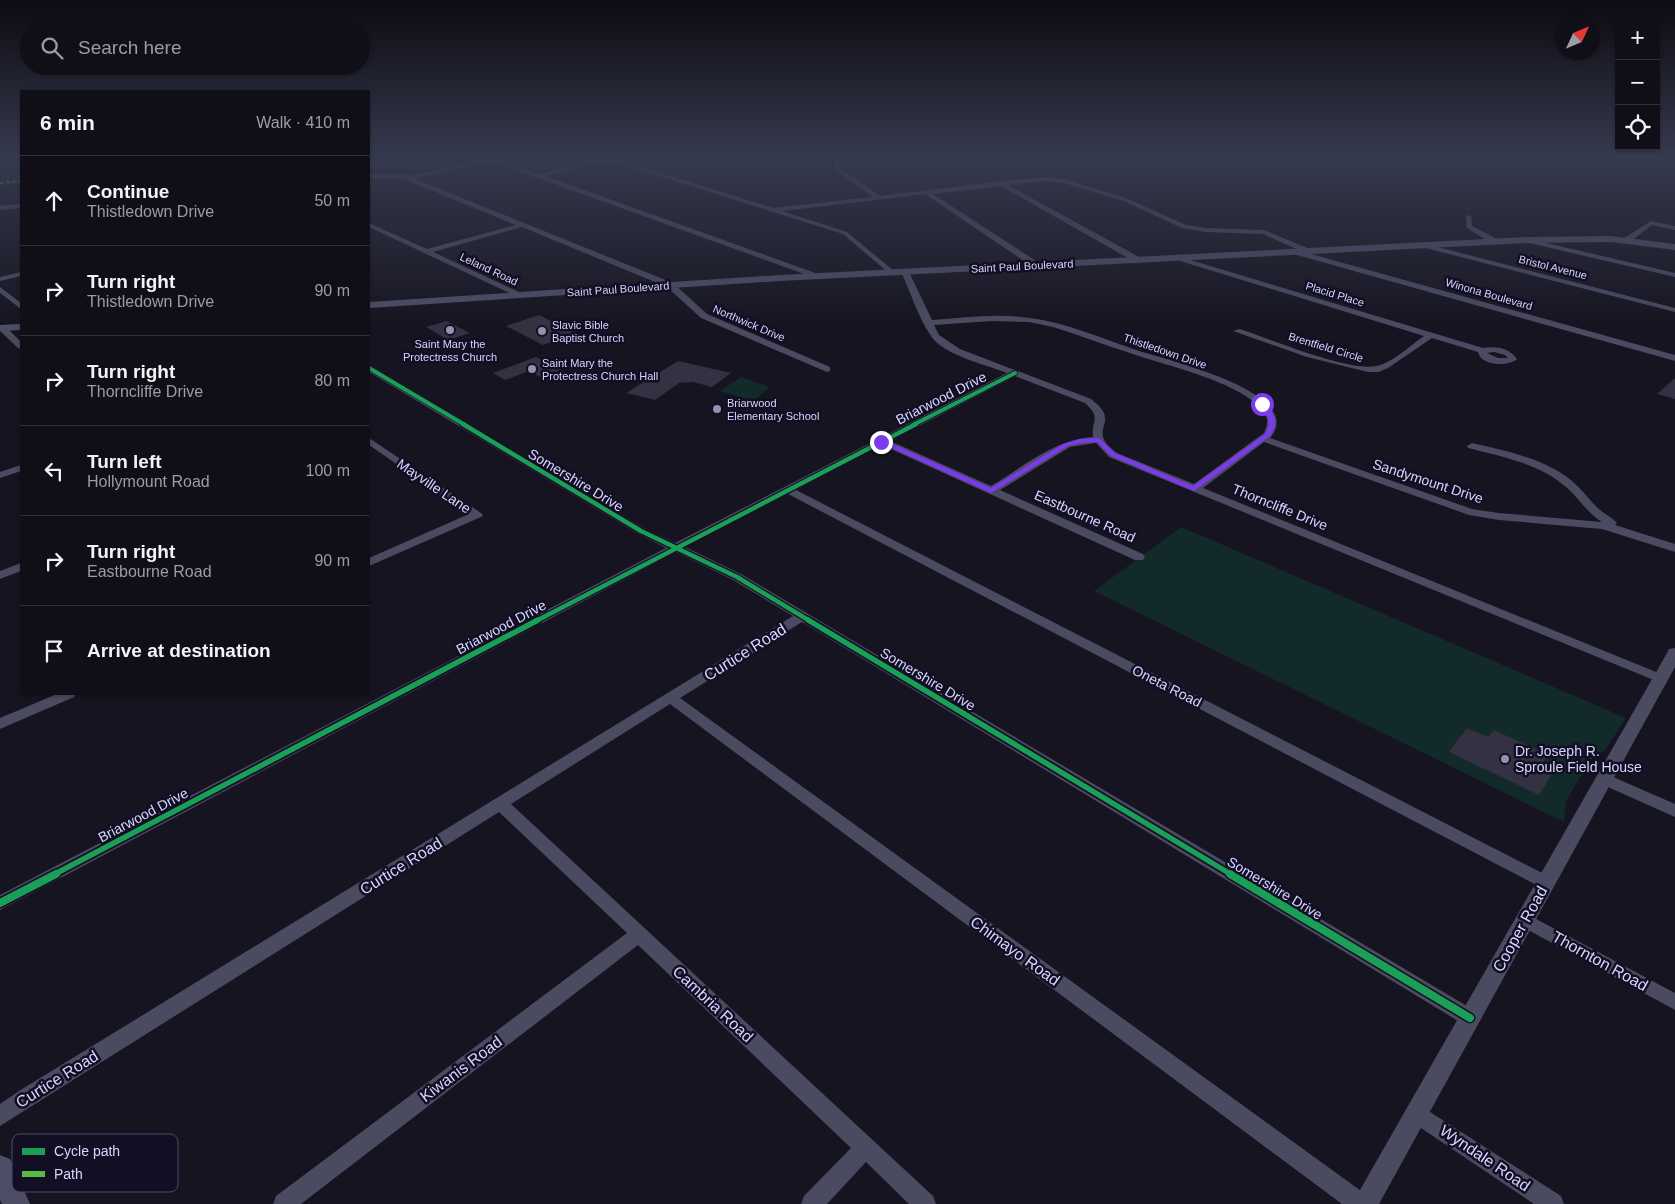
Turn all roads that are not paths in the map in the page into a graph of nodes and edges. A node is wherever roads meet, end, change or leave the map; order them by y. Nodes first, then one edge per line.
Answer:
1 (495, 214) edge
2 (646, 214) edge
3 (785, 214) edge
4 (959, 214) edge
5 (1056, 214) edge
6 (1156, 214) edge
7 (1468, 216) dead end
8 (370, 225) edge
9 (522, 225) junction
10 (1675, 228) edge
11 (1528, 240) junction
12 (1627, 240) junction
13 (1496, 242) junction
14 (1424, 246) junction
15 (1675, 247) edge
16 (426, 252) junction
17 (1298, 252) junction
18 (1309, 252) junction
19 (1180, 258) junction
20 (1138, 260) junction
21 (1036, 265) junction
22 (891, 272) junction
23 (906, 272) junction
24 (20, 274) edge
25 (818, 276) junction
26 (1675, 276) edge
27 (0, 280) edge
28 (670, 285) junction
29 (0, 289) edge
30 (518, 295) junction
31 (370, 305) edge
32 (20, 306) edge
33 (1675, 310) edge
34 (930, 323) junction
35 (20, 327) edge
36 (1, 328) edge
37 (1237, 331) dead end
38 (1431, 335) junction
39 (20, 345) edge
40 (1483, 351) dead end
41 (1675, 358) edge
42 (827, 368) dead end
43 (370, 369) edge
44 (1015, 373) junction
45 (1264, 439) junction
46 (1099, 440) junction
47 (370, 442) edge
48 (881, 442) junction
49 (1472, 446) dead end
50 (20, 468) edge
51 (0, 475) edge
52 (1194, 489) junction
53 (788, 490) junction
54 (991, 491) junction
55 (1627, 531) junction
56 (677, 548) junction
57 (1675, 548) edge
58 (1139, 557) dead end
59 (370, 562) edge
60 (20, 567) edge
61 (0, 575) edge
62 (802, 616) junction
63 (1675, 653) edge
64 (1661, 678) junction
65 (67, 695) edge
66 (671, 698) junction
67 (0, 724) edge
68 (1604, 779) junction
69 (501, 804) junction
70 (1675, 811) edge
71 (1546, 883) junction
72 (0, 903) edge
73 (1525, 920) junction
74 (639, 934) junction
75 (1675, 1002) edge
76 (1470, 1018) junction
77 (1416, 1113) junction
78 (0, 1116) edge
79 (865, 1148) junction
80 (0, 1169) edge
81 (16, 1204) edge
82 (284, 1204) edge
83 (812, 1204) edge
84 (925, 1204) edge
85 (1360, 1204) edge
86 (1365, 1204) edge
87 (1554, 1204) edge

1 - 9 street
2 - 25 street
3 - 22 street
4 - 21 street
5 - 20 street
6 - 18 street
7 - 13 street
8 - 16 street, Leland Road
9 - 16 street
9 - 28 street
10 - 12 street
11 - 12 main road, Saint Paul Boulevard
11 - 13 main road, Saint Paul Boulevard
11 - 26 street
12 - 15 main road, Saint Paul Boulevard
13 - 14 main road, Saint Paul Boulevard
14 - 18 main road, Saint Paul Boulevard
14 - 33 street, Bristol Avenue
16 - 30 street, Leland Road
17 - 18 main road, Saint Paul Boulevard
17 - 19 main road, Saint Paul Boulevard
17 - 41 street, Winona Boulevard
19 - 20 main road, Saint Paul Boulevard
19 - 38 street, Placid Place
20 - 21 main road, Saint Paul Boulevard
21 - 23 main road, Saint Paul Boulevard
22 - 23 main road, Saint Paul Boulevard
22 - 25 main road, Saint Paul Boulevard
23 - 34 street
24 - 27 street
25 - 28 main road, Saint Paul Boulevard
28 - 30 main road, Saint Paul Boulevard
28 - 42 street, Northwick Drive
29 - 32 street
30 - 31 main road, Saint Paul Boulevard
34 - 44 street
34 - 45 street, Thistledown Drive
35 - 36 main road
36 - 39 street
37 - 38 street, Brentfield Circle
38 - 40 street, Placid Place
43 - 56 street, Somershire Drive
44 - 46 street
44 - 48 street, Briarwood Drive
45 - 52 street
45 - 55 street, Sandymount Drive
46 - 52 street, Thorncliffe Drive
46 - 54 street
47 - 59 street, Mayville Lane
48 - 53 street, Briarwood Drive
48 - 54 street, Eastbourne Road
49 - 55 street
50 - 51 street
52 - 64 street, Thorncliffe Drive
53 - 56 street, Briarwood Drive
53 - 71 street, Oneta Road
54 - 58 street, Eastbourne Road
55 - 57 street, Sandymount Drive
56 - 62 street, Somershire Drive
56 - 72 street, Briarwood Drive
60 - 61 street
62 - 66 street, Curtice Road
62 - 76 street, Somershire Drive
63 - 64 street, Cooper Road
64 - 68 street, Cooper Road
65 - 67 street
66 - 69 street, Curtice Road
66 - 85 street, Chimayo Road
68 - 70 street
68 - 71 street, Cooper Road
69 - 74 street, Cambria Road
69 - 78 street, Curtice Road
71 - 73 street, Cooper Road
73 - 75 street, Thornton Road
73 - 76 street, Cooper Road
74 - 79 street, Cambria Road
74 - 82 street, Kiwanis Road
76 - 77 street, Cooper Road
77 - 86 street, Cooper Road
77 - 87 street, Wyndale Road
79 - 83 street
79 - 84 street, Cambria Road
80 - 81 main road

